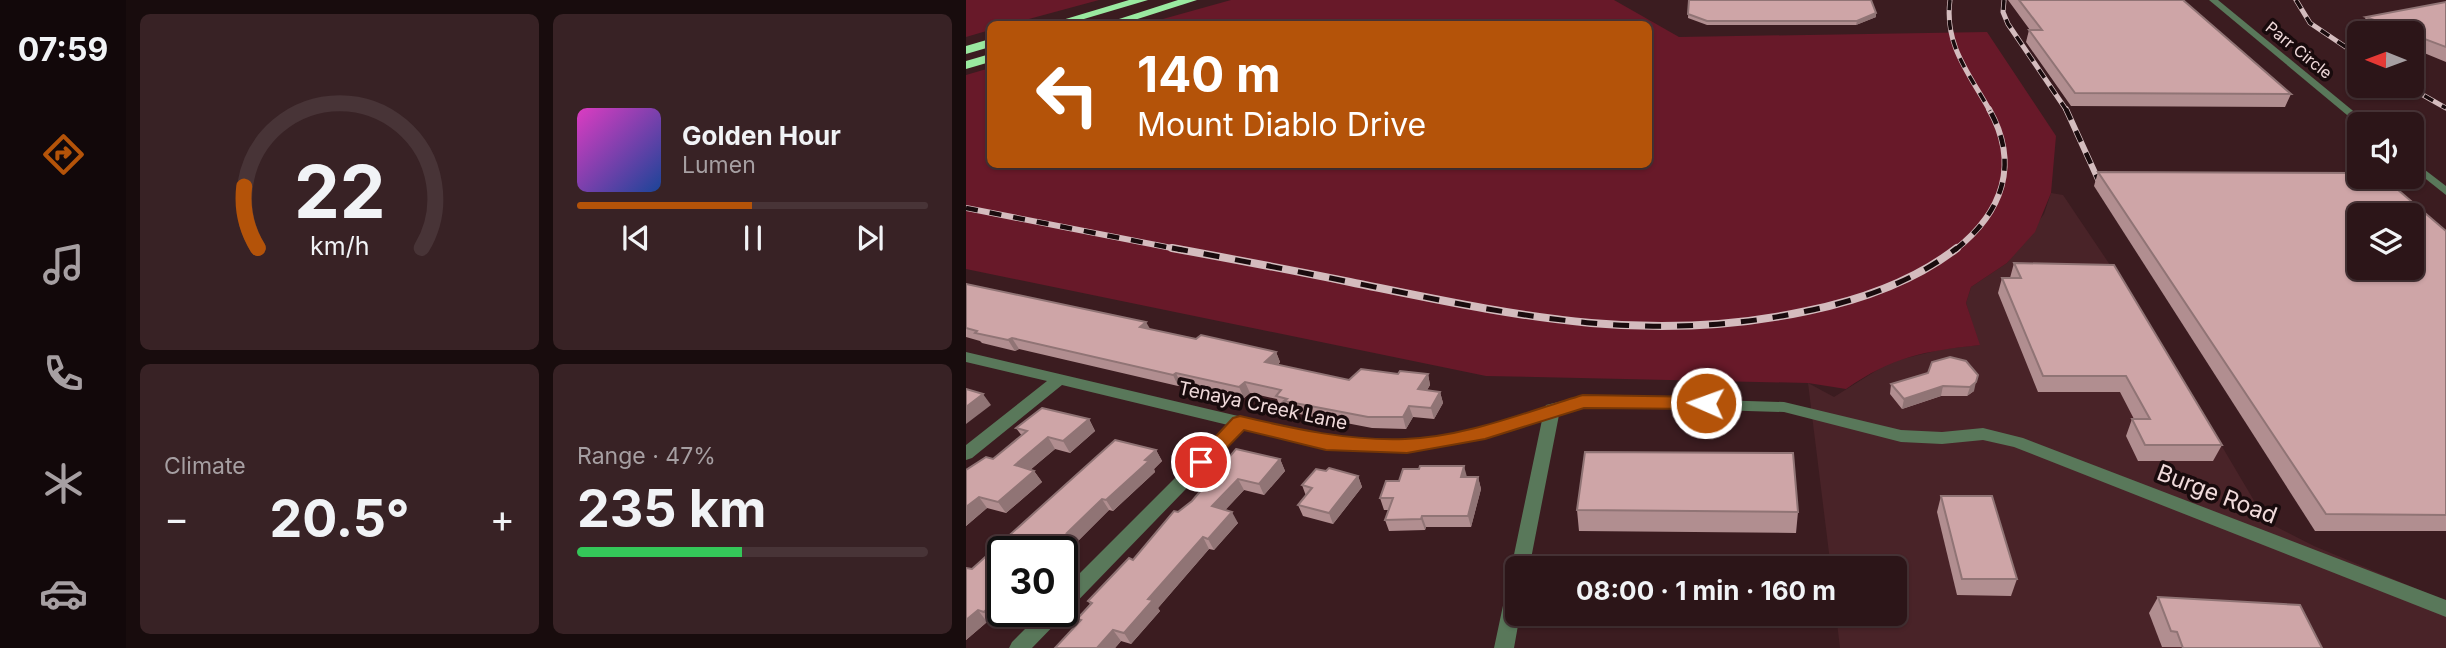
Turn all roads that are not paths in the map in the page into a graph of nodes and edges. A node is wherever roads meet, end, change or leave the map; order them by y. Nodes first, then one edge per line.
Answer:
1 (1142, 0) edge
2 (1191, 0) edge
3 (2213, 0) edge
4 (1066, 21) edge
5 (1117, 21) edge
6 (987, 44) edge
7 (966, 50) edge
8 (987, 59) edge
9 (966, 65) edge
10 (2349, 112) edge
11 (2424, 173) edge
12 (2446, 192) edge
13 (966, 357) edge
14 (1060, 379) junction
15 (1552, 409) junction
16 (1240, 423) junction
17 (1967, 434) joint
18 (966, 454) edge
19 (1523, 556) edge
20 (1078, 588) edge
21 (2446, 610) edge
22 (1508, 626) edge
23 (1040, 627) edge
24 (1019, 648) edge
25 (1504, 648) edge

1 - 4 highway
2 - 5 highway
3 - 10 street, Parr Circle
6 - 7 highway
8 - 9 highway
11 - 12 street
13 - 14 street, Tenaya Creek Lane
14 - 16 street, Tenaya Creek Lane
14 - 18 street
15 - 16 street, Tenaya Creek Lane
15 - 17 street, Tenaya Creek Lane
15 - 19 street
16 - 20 street
17 - 21 street, Burge Road
22 - 25 street
23 - 24 street

